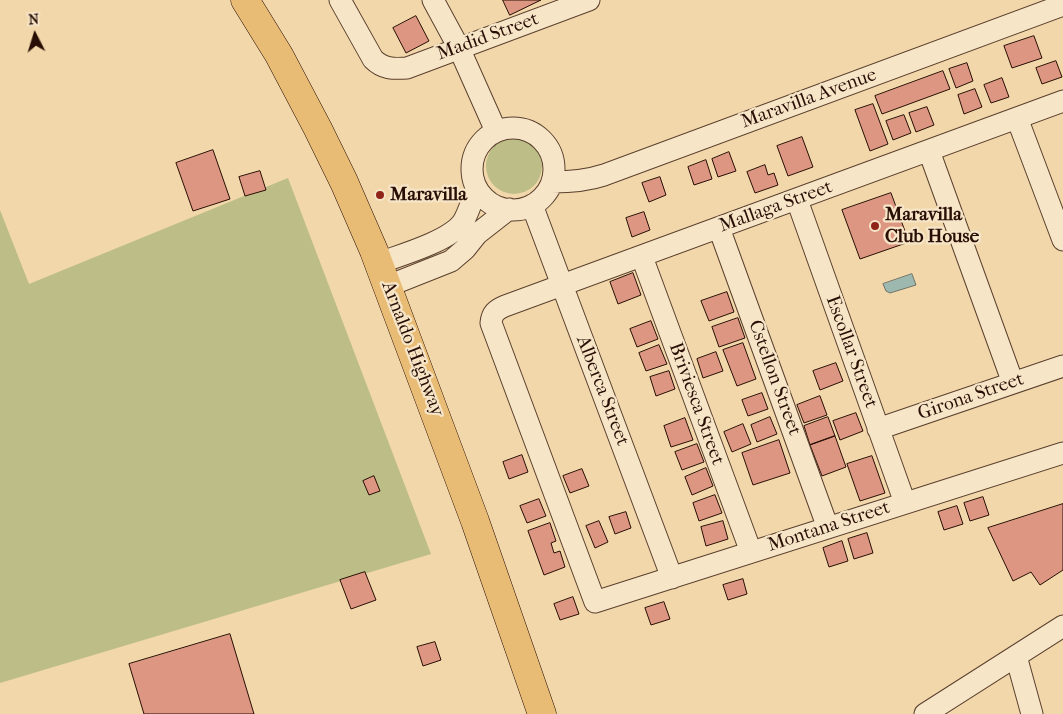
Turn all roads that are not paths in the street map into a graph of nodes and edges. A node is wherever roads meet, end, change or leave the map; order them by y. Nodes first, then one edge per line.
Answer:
1 (245, 0) edge
2 (340, 0) edge
3 (433, 0) edge
4 (589, 0) edge
5 (1063, 4) edge
6 (459, 48) junction
7 (1063, 101) edge
8 (1017, 118) junction
9 (496, 131) junction
10 (929, 151) junction
11 (552, 182) junction
12 (476, 189) junction
13 (796, 200) junction
14 (532, 205) junction
15 (509, 209) junction
16 (719, 228) junction
17 (1063, 240) edge
18 (642, 256) junction
19 (383, 274) junction
20 (562, 286) junction
21 (1063, 366) edge
22 (1013, 383) junction
23 (878, 429) junction
24 (1063, 453) edge
25 (905, 503) junction
26 (828, 528) junction
27 (751, 552) junction
28 (672, 578) junction
29 (595, 602) joint
30 (1063, 626) edge
31 (1016, 656) junction
32 (944, 708) edge
33 (539, 713) edge
34 (925, 714) edge
35 (1032, 714) edge

1 - 19 main road, Arnaldo Highway
2 - 6 street, Madid Street
3 - 6 street
4 - 6 street, Madid Street
5 - 11 street, Maravilla Avenue
6 - 9 street
7 - 8 street, Mallaga Street
8 - 10 street, Mallaga Street
8 - 17 street
9 - 11 street
9 - 12 street
10 - 13 street, Mallaga Street
10 - 22 street
11 - 14 street
12 - 15 street
12 - 19 street
13 - 16 street, Mallaga Street
13 - 23 street, Escollar Street
14 - 15 street
14 - 20 street, Alberca Street
15 - 19 street
16 - 18 street, Mallaga Street
16 - 26 street, Cstellon Street
18 - 20 street, Mallaga Street
18 - 27 street, Briviesca Street
19 - 33 main road, Arnaldo Highway
20 - 28 street, Alberca Street
20 - 29 street, Mallaga Street
21 - 22 street, Girona Street
22 - 23 street, Girona Street
23 - 25 street, Escollar Street
24 - 25 street, Montana Street
25 - 26 street, Montana Street
26 - 27 street, Montana Street
27 - 28 street, Montana Street
28 - 29 street, Montana Street
30 - 31 street
31 - 32 street
31 - 35 street
32 - 34 street

